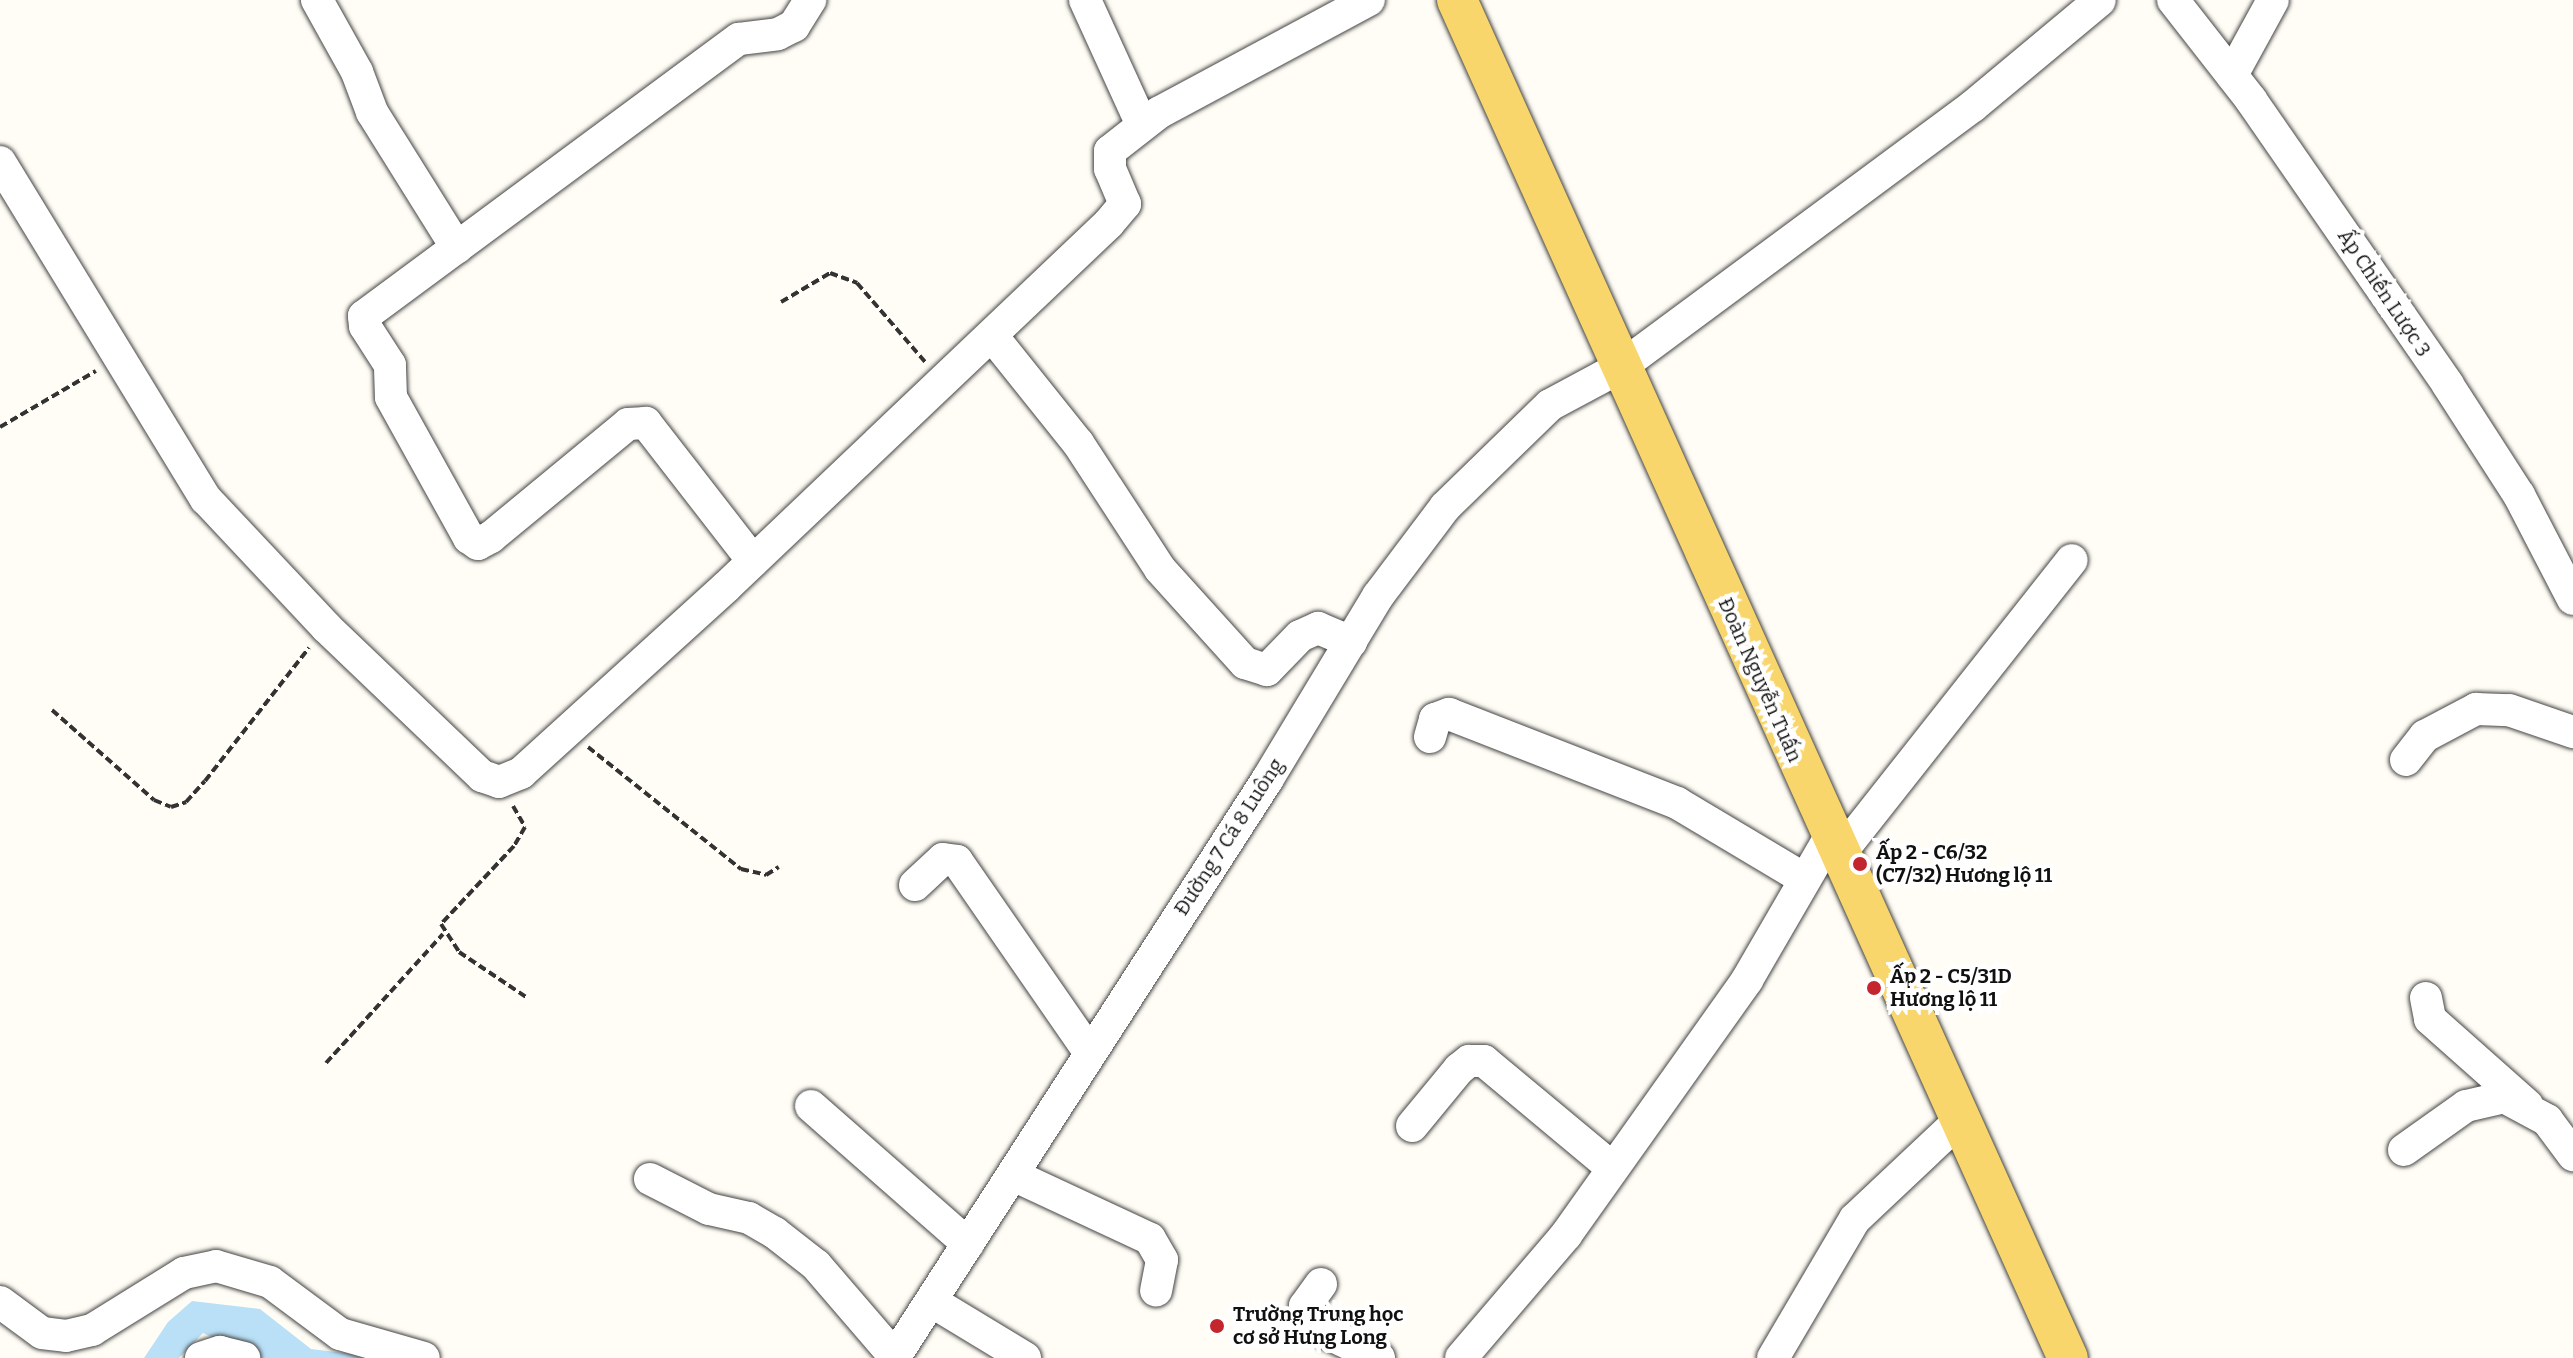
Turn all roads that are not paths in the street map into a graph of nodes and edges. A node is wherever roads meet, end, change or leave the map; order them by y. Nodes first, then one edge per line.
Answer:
1 (317, 0) edge
2 (810, 0) edge
3 (1085, 0) edge
4 (1369, 0) edge
5 (1457, 0) edge
6 (2100, 0) edge
7 (2173, 0) edge
8 (2273, 0) edge
9 (2232, 75) junction
10 (1142, 125) junction
11 (0, 162) edge
12 (457, 248) junction
13 (993, 337) junction
14 (1619, 368) junction
15 (2072, 560) dead end
16 (753, 561) junction
17 (2573, 599) edge
18 (1351, 642) junction
19 (2573, 732) edge
20 (1430, 737) dead end
21 (2406, 760) dead end
22 (1834, 847) junction
23 (1803, 878) junction
24 (915, 885) dead end
25 (2426, 998) dead end
26 (1090, 1053) junction
27 (2527, 1105) junction
28 (811, 1106) dead end
29 (1958, 1122) junction
30 (1412, 1126) dead end
31 (2404, 1150) dead end
32 (2573, 1155) edge
33 (1611, 1167) junction
34 (1013, 1175) junction
35 (650, 1179) dead end
36 (968, 1244) junction
37 (1321, 1284) dead end
38 (1156, 1290) dead end
39 (931, 1301) junction
40 (0, 1302) edge
41 (895, 1357) edge
42 (201, 1358) edge
43 (244, 1358) edge
44 (424, 1358) edge
45 (1025, 1358) edge
46 (1379, 1358) edge
47 (1461, 1358) edge
48 (1773, 1358) edge
49 (2068, 1358) edge

1 - 12 street
2 - 12 street
3 - 10 street
4 - 10 street
5 - 14 main road, Đoàn Nguyễn Tuấn
6 - 14 street, Đường 7 Cá 8 Luông
7 - 9 street, Ấp Chiến Lược 3
8 - 9 street
9 - 17 street, Ấp Chiến Lược 3
10 - 13 street
11 - 16 street
12 - 16 street
13 - 16 street
13 - 18 street
14 - 18 street, Đường 7 Cá 8 Luông
14 - 22 main road, Đoàn Nguyễn Tuấn
15 - 22 street
18 - 26 street, Đường 7 Cá 8 Luông
19 - 21 street
20 - 23 street
22 - 23 street
22 - 29 main road, Đoàn Nguyễn Tuấn
23 - 33 street
24 - 26 street
25 - 27 street
26 - 34 street, Đường 7 Cá 8 Luông
27 - 31 street
27 - 32 street
28 - 36 street
29 - 48 street
29 - 49 main road, Đoàn Nguyễn Tuấn
30 - 33 street
33 - 47 street
34 - 36 street, Đường 7 Cá 8 Luông
34 - 38 street
35 - 41 street
36 - 39 street, Đường 7 Cá 8 Luông
37 - 46 street
39 - 41 street, Đường 7 Cá 8 Luông
39 - 45 street
40 - 44 street
42 - 43 street

